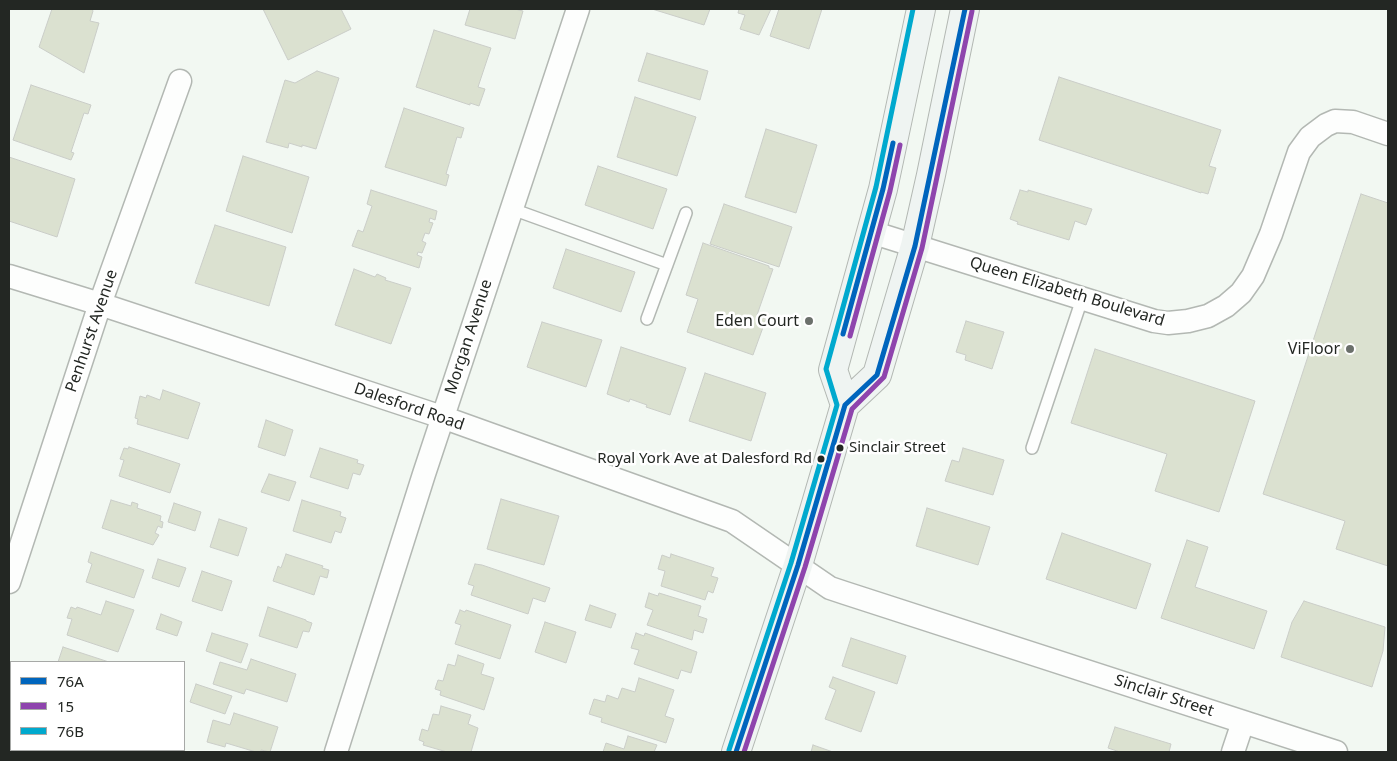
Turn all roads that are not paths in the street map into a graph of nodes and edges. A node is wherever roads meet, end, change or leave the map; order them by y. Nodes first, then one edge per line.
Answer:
1 (578, 9) edge
2 (921, 9) edge
3 (965, 9) edge
4 (180, 82) dead end
5 (1388, 134) edge
6 (512, 209) junction
7 (686, 213) dead end
8 (872, 232) junction
9 (915, 246) junction
10 (667, 265) junction
11 (9, 276) edge
12 (1082, 300) junction
13 (100, 304) junction
14 (647, 319) dead end
15 (845, 405) junction
16 (442, 417) junction
17 (1032, 448) dead end
18 (798, 565) junction
19 (9, 582) edge
20 (1243, 722) junction
21 (336, 752) edge
22 (736, 752) edge
23 (1233, 752) edge
24 (1336, 752) edge

1 - 6 street, Morgan Avenue
2 - 8 main road
3 - 9 main road
4 - 13 street, Penhurst Avenue
5 - 12 street, Queen Elizabeth Boulevard
6 - 10 lane
6 - 16 street, Morgan Avenue
7 - 10 lane
8 - 9 street, Queen Elizabeth Boulevard
8 - 15 main road
9 - 12 street, Queen Elizabeth Boulevard
9 - 15 main road
10 - 14 lane
11 - 13 street, Dalesford Road
12 - 17 lane
13 - 16 street, Dalesford Road
13 - 19 street, Penhurst Avenue
15 - 18 main road
16 - 18 street, Dalesford Road
16 - 21 street, Morgan Avenue
18 - 20 street, Sinclair Street
18 - 22 main road
20 - 23 street
20 - 24 street, Sinclair Street

